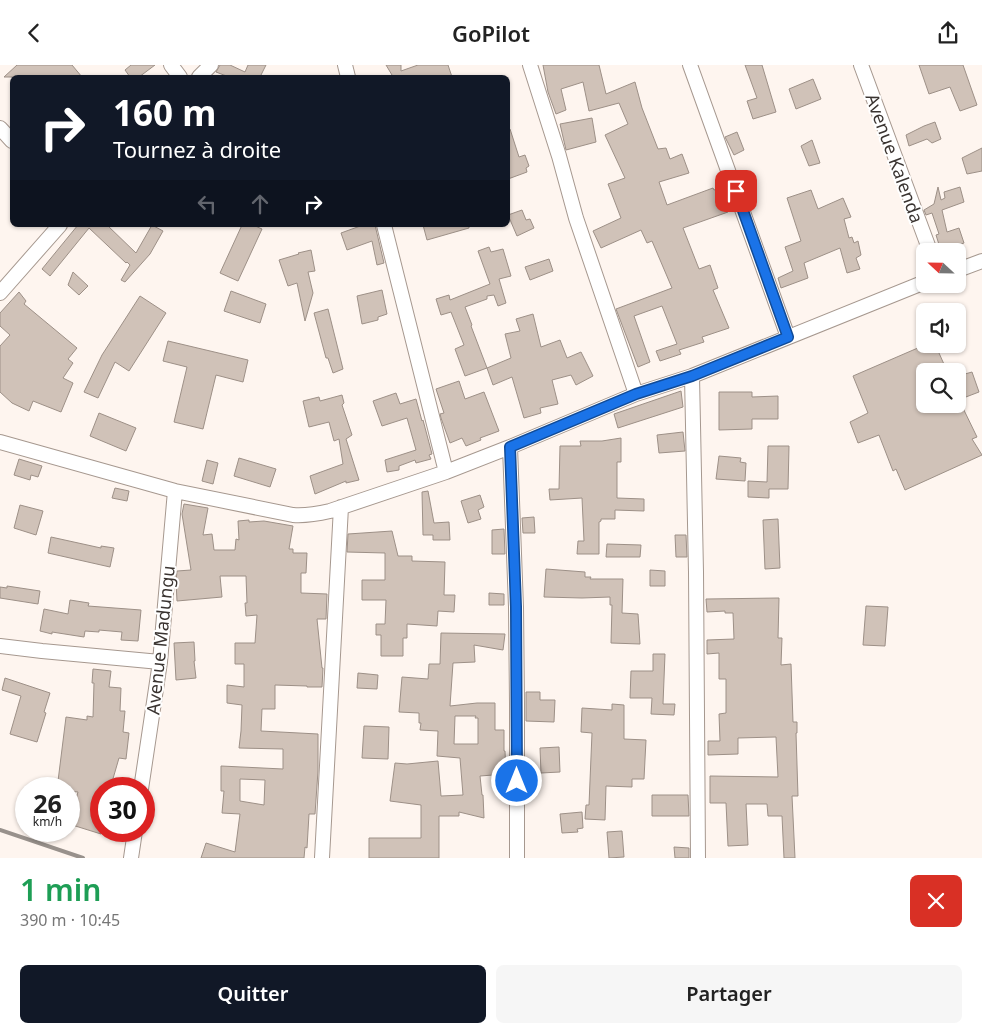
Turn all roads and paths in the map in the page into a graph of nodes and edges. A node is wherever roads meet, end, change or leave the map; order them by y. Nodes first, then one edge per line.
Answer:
1 (210, 65) edge
2 (530, 65) edge
3 (690, 65) edge
4 (861, 65) edge
5 (201, 75) edge
6 (0, 128) edge
7 (10, 139) edge
8 (58, 227) edge
9 (385, 227) edge
10 (927, 243) edge
11 (982, 261) edge
12 (966, 267) edge
13 (916, 287) edge
14 (0, 293) edge
15 (788, 337) junction
16 (692, 376) junction
17 (636, 394) junction
18 (0, 442) edge
19 (510, 447) junction
20 (446, 472) junction
21 (174, 491) junction
22 (341, 507) junction
23 (0, 645) edge
24 (160, 662) junction
25 (143, 777) edge
26 (133, 842) edge
27 (131, 858) edge
28 (322, 858) edge
29 (517, 858) edge
30 (698, 858) edge

1 - 5 street
2 - 17 street
3 - 15 street
4 - 10 street, Avenue Kalenda
6 - 7 street
8 - 14 street
9 - 20 street
11 - 12 street
13 - 15 street
15 - 16 street
16 - 17 street
16 - 30 street
17 - 19 street
18 - 21 street
19 - 20 street
19 - 29 street
20 - 22 street
21 - 22 street
21 - 24 street, Avenue Madungu
22 - 28 street
23 - 24 street
24 - 25 street, Avenue Madungu
26 - 27 street

